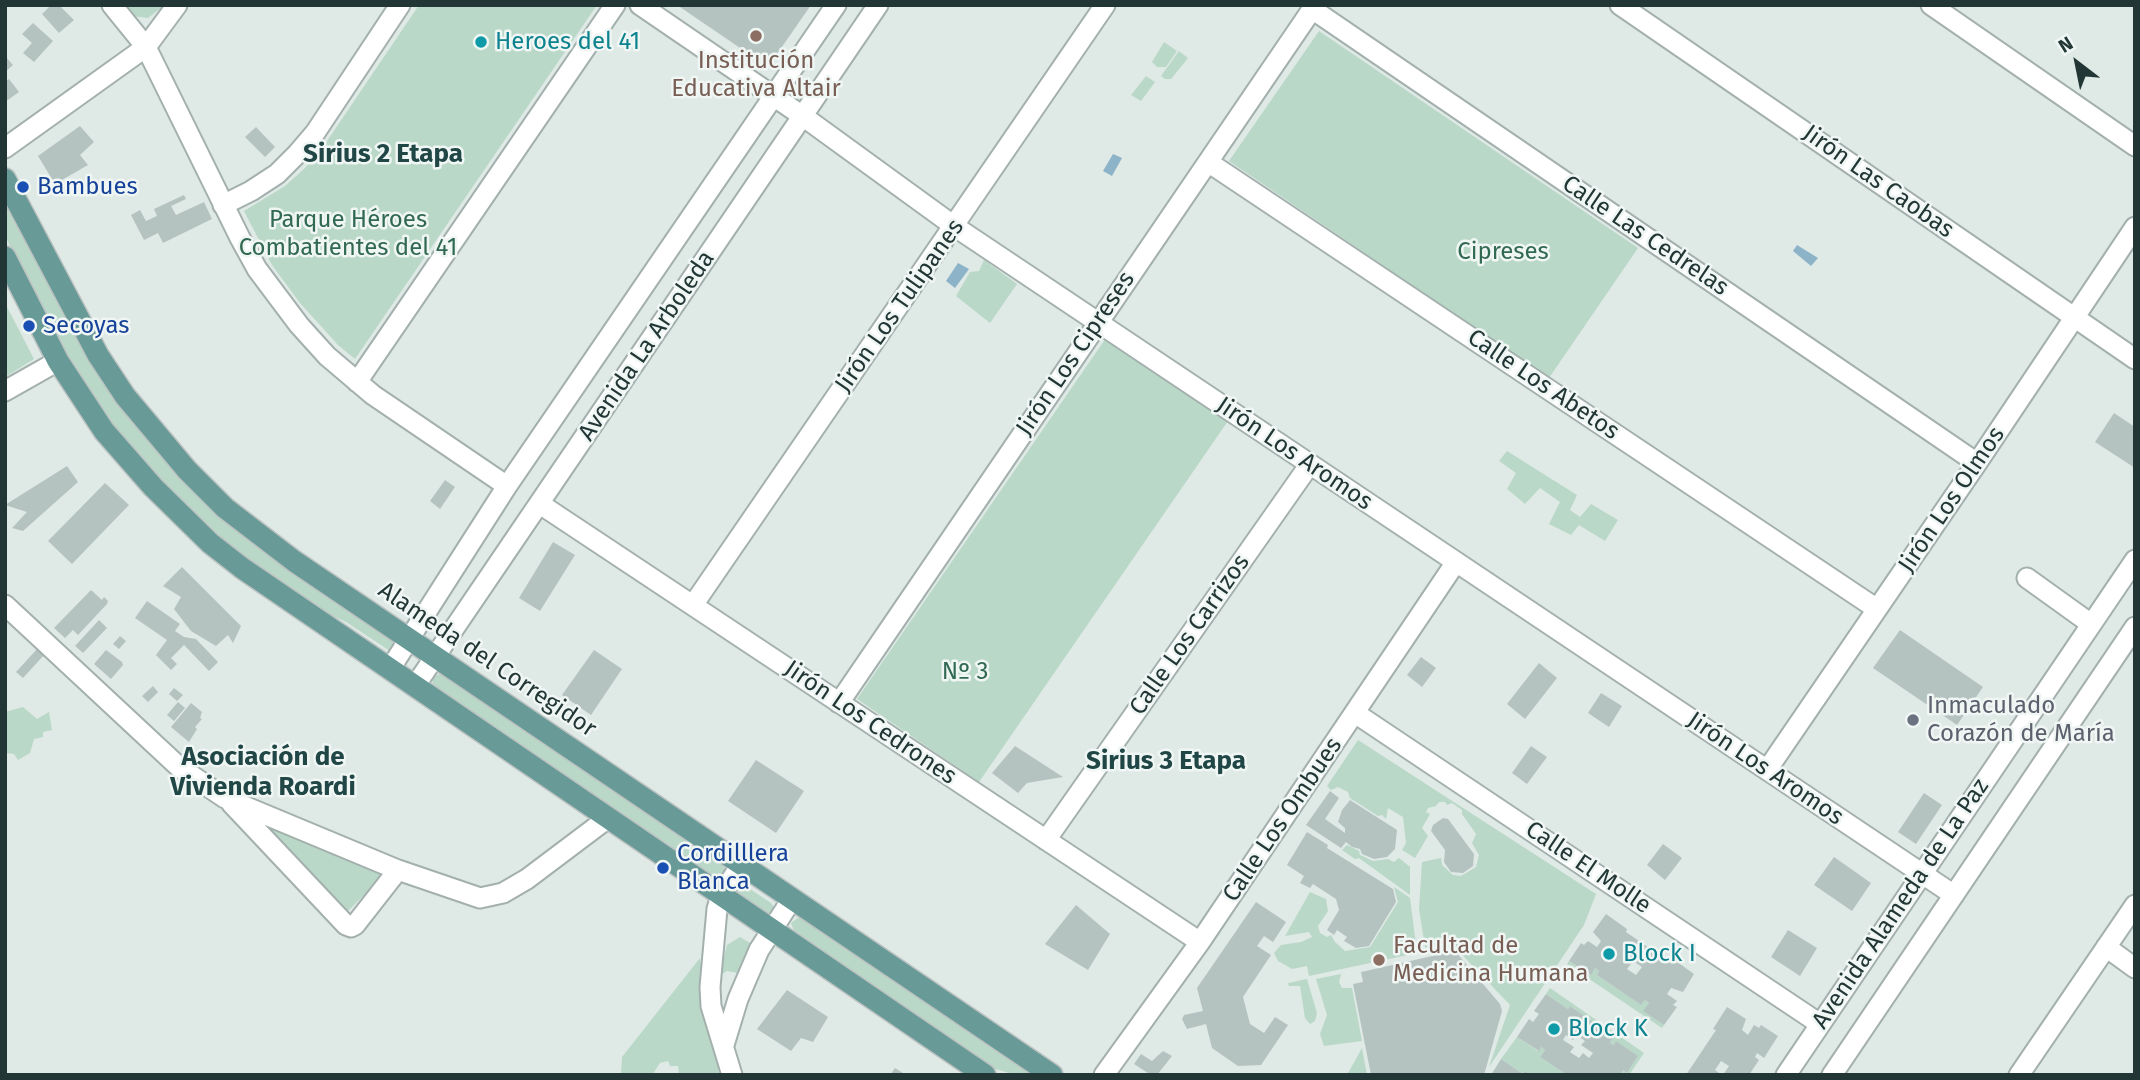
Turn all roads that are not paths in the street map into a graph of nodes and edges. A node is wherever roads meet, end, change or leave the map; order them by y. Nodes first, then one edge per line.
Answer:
1 (112, 5) edge
2 (177, 5) edge
3 (400, 5) edge
4 (615, 5) edge
5 (640, 5) edge
6 (835, 5) edge
7 (878, 5) edge
8 (1105, 5) edge
9 (1620, 5) edge
10 (1931, 5) edge
11 (1314, 7) edge
12 (146, 47) junction
13 (772, 96) junction
14 (804, 117) junction
15 (2135, 146) edge
16 (5, 148) edge
17 (1208, 162) junction
18 (5, 179) edge
19 (223, 205) junction
20 (954, 226) junction
21 (2135, 228) edge
22 (5, 257) edge
23 (2074, 318) junction
24 (1097, 322) junction
25 (2135, 359) edge
26 (58, 361) junction
27 (357, 382) junction
28 (5, 391) edge
29 (1977, 463) junction
30 (1310, 464) junction
31 (507, 486) junction
32 (540, 504) junction
33 (2135, 560) edge
34 (1456, 562) junction
35 (2026, 578) dead end
36 (5, 605) edge
37 (693, 606) junction
38 (1877, 609) junction
39 (2091, 624) junction
40 (2135, 627) edge
41 (410, 639) junction
42 (435, 656) junction
43 (390, 669) junction
44 (415, 686) junction
45 (839, 703) junction
46 (1355, 713) junction
47 (1767, 770) junction
48 (225, 798) junction
49 (608, 818) junction
50 (1046, 840) junction
51 (741, 865) junction
52 (398, 870) junction
53 (1922, 874) junction
54 (721, 895) junction
55 (1954, 895) junction
56 (792, 900) junction
57 (2135, 905) edge
58 (771, 930) junction
59 (1200, 942) junction
60 (2106, 947) junction
61 (2135, 968) edge
62 (1820, 1024) junction
63 (724, 1045) junction
64 (732, 1075) edge
65 (985, 1075) edge
66 (1052, 1075) edge
67 (1104, 1075) edge
68 (1786, 1075) edge
69 (1832, 1075) edge
70 (2019, 1075) edge

1 - 12 street
2 - 12 street
3 - 19 street
4 - 27 street
5 - 13 street, Jirón Los Aromos
6 - 13 street, Avenida La Arboleda
7 - 14 street, Avenida La Arboleda
8 - 20 street, Jirón Los Tulipanes
9 - 23 street, Jirón Las Caobas
10 - 15 street
11 - 17 street, Jirón Los Cipreses
11 - 29 street, Calle Las Cedrelas
12 - 16 street
12 - 19 street
13 - 14 street, Jirón Los Aromos
13 - 31 street, Avenida La Arboleda
14 - 20 street, Jirón Los Aromos
14 - 32 street, Avenida La Arboleda
17 - 24 street, Jirón Los Cipreses
17 - 38 street, Calle Los Abetos
18 - 41 main road, Alameda del Corregidor
19 - 27 street
20 - 24 street, Jirón Los Aromos
20 - 37 street, Jirón Los Tulipanes
21 - 23 street, Jirón Los Olmos
22 - 26 main road
23 - 25 street, Jirón Las Caobas
23 - 29 street, Jirón Los Olmos
24 - 30 street, Jirón Los Aromos
24 - 45 street, Jirón Los Cipreses
26 - 28 street
26 - 43 main road
27 - 31 street
29 - 38 street, Jirón Los Olmos
30 - 34 street, Jirón Los Aromos
30 - 50 street, Calle Los Carrizos
31 - 41 street, Avenida La Arboleda
32 - 37 street, Jirón Los Cedrones
32 - 42 street, Avenida La Arboleda
33 - 39 street, Avenida Alameda de La Paz
34 - 46 street, Calle Los Ombues
34 - 47 street, Jirón Los Aromos
35 - 39 street
36 - 48 street
37 - 45 street, Jirón Los Cedrones
38 - 47 street, Jirón Los Olmos
39 - 53 street, Avenida Alameda de La Paz
40 - 55 street, Avenida Alameda de La Paz
41 - 42 main road, Alameda del Corregidor
41 - 43 street, Avenida La Arboleda
42 - 44 street, Avenida La Arboleda
42 - 51 main road, Alameda del Corregidor
43 - 44 main road
44 - 49 main road
45 - 50 street, Jirón Los Cedrones
46 - 59 street, Calle Los Ombues
46 - 62 street, Calle El Molle
47 - 53 street, Jirón Los Aromos
48 - 52 street
48 - 52 street
49 - 52 street
49 - 54 main road
50 - 59 street, Jirón Los Cedrones
51 - 54 street
51 - 56 main road, Alameda del Corregidor
53 - 55 street, Jirón Los Aromos
53 - 62 street, Avenida Alameda de La Paz
54 - 58 main road
54 - 63 street
55 - 69 street, Avenida Alameda de La Paz
56 - 58 street
56 - 66 main road, Alameda del Corregidor
57 - 60 street
58 - 63 street
58 - 65 main road
59 - 67 street, Calle Los Ombues
60 - 61 street
60 - 70 street
62 - 68 street, Avenida Alameda de La Paz
63 - 64 street

